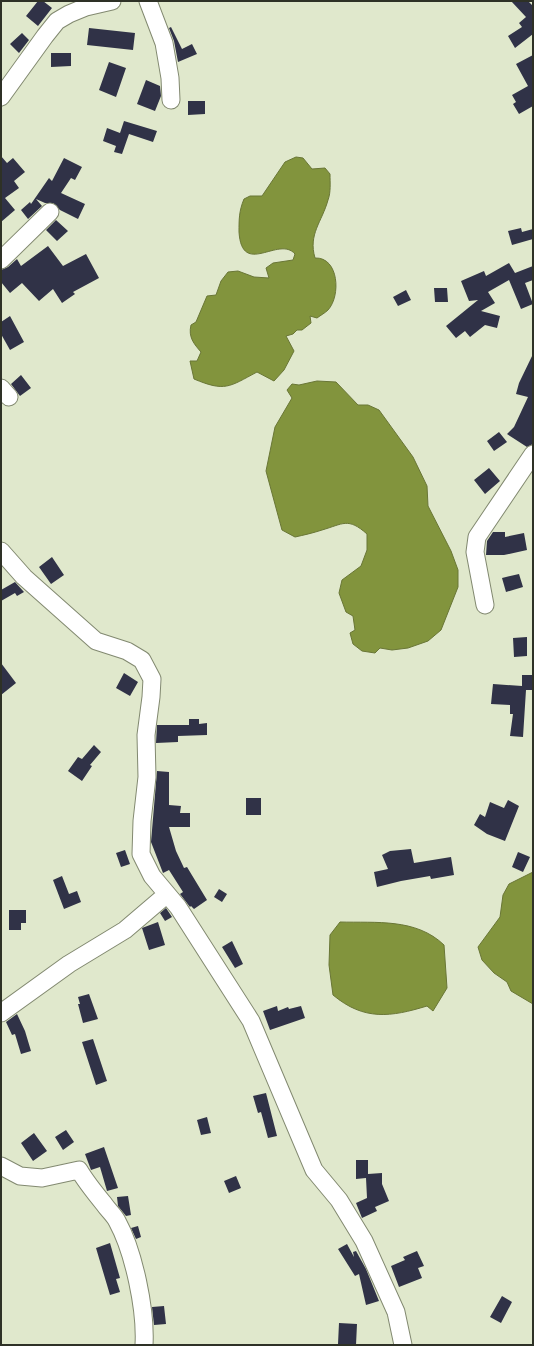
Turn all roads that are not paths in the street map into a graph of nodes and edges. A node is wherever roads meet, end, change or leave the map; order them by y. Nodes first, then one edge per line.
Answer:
1 (112, 1) edge
2 (148, 1) edge
3 (1, 97) edge
4 (171, 100) dead end
5 (50, 212) dead end
6 (1, 260) edge
7 (533, 454) edge
8 (1, 551) edge
9 (485, 605) dead end
10 (166, 895) junction
11 (1, 1013) edge
12 (1, 1166) edge
13 (144, 1345) edge
14 (403, 1345) edge

1 - 3 street
2 - 4 street
5 - 6 street
7 - 9 street
8 - 10 street
10 - 11 street
10 - 14 street
12 - 13 street

